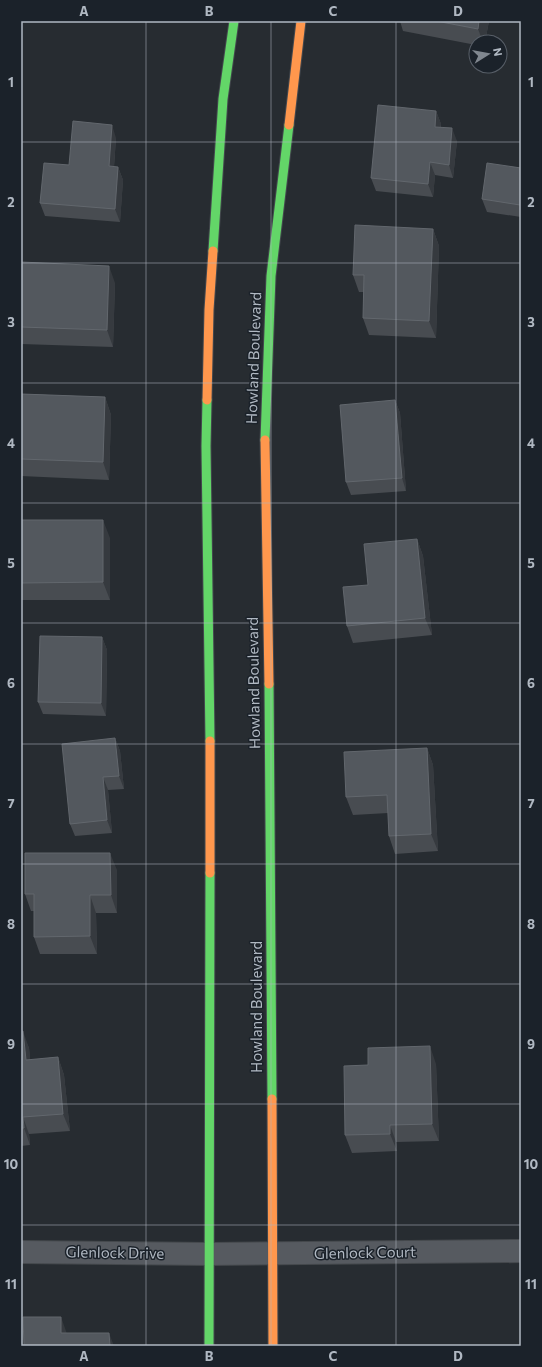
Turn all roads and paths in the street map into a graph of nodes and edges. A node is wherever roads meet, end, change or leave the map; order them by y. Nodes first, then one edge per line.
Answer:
1 (234, 21) edge
2 (301, 21) edge
3 (521, 1251) edge
4 (21, 1252) edge
5 (209, 1254) junction
6 (272, 1254) junction
7 (209, 1346) edge
8 (273, 1346) edge

1 - 5 main road
2 - 6 main road, Howland Boulevard
3 - 6 street, Glenlock Court
4 - 5 street, Glenlock Drive
5 - 6 street, Glenlock Court
5 - 7 main road
6 - 8 main road, Howland Boulevard

